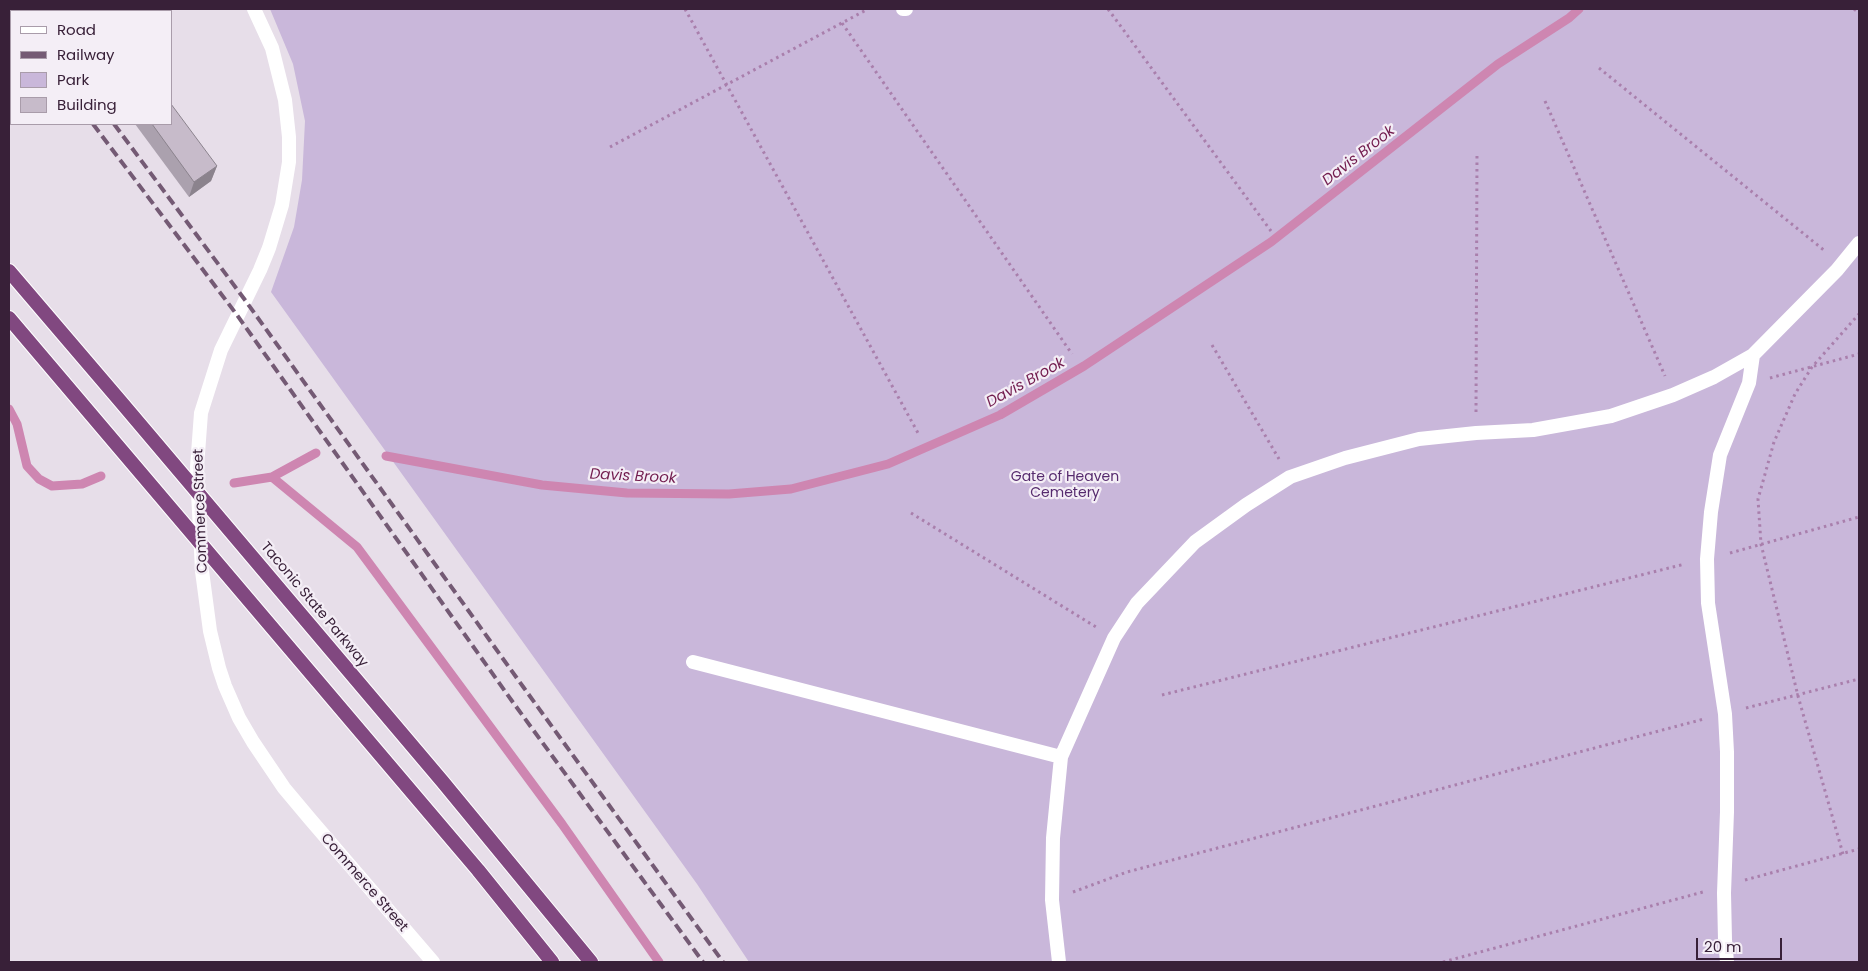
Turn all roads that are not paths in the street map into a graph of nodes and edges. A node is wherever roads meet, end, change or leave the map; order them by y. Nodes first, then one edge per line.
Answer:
1 (254, 9) edge
2 (1859, 243) edge
3 (9, 271) edge
4 (9, 318) edge
5 (1753, 355) junction
6 (198, 492) junction
7 (200, 543) junction
8 (693, 662) dead end
9 (1061, 756) junction
10 (433, 962) edge
11 (552, 962) edge
12 (591, 962) edge
13 (1059, 962) edge
14 (1727, 962) edge

1 - 6 street, Commerce Street
2 - 5 street
3 - 6 highway, Taconic State Parkway
4 - 7 highway
5 - 9 street
5 - 14 street
6 - 7 street, Commerce Street
6 - 12 highway, Taconic State Parkway
7 - 10 street, Commerce Street
7 - 11 highway
8 - 9 street
9 - 13 street

